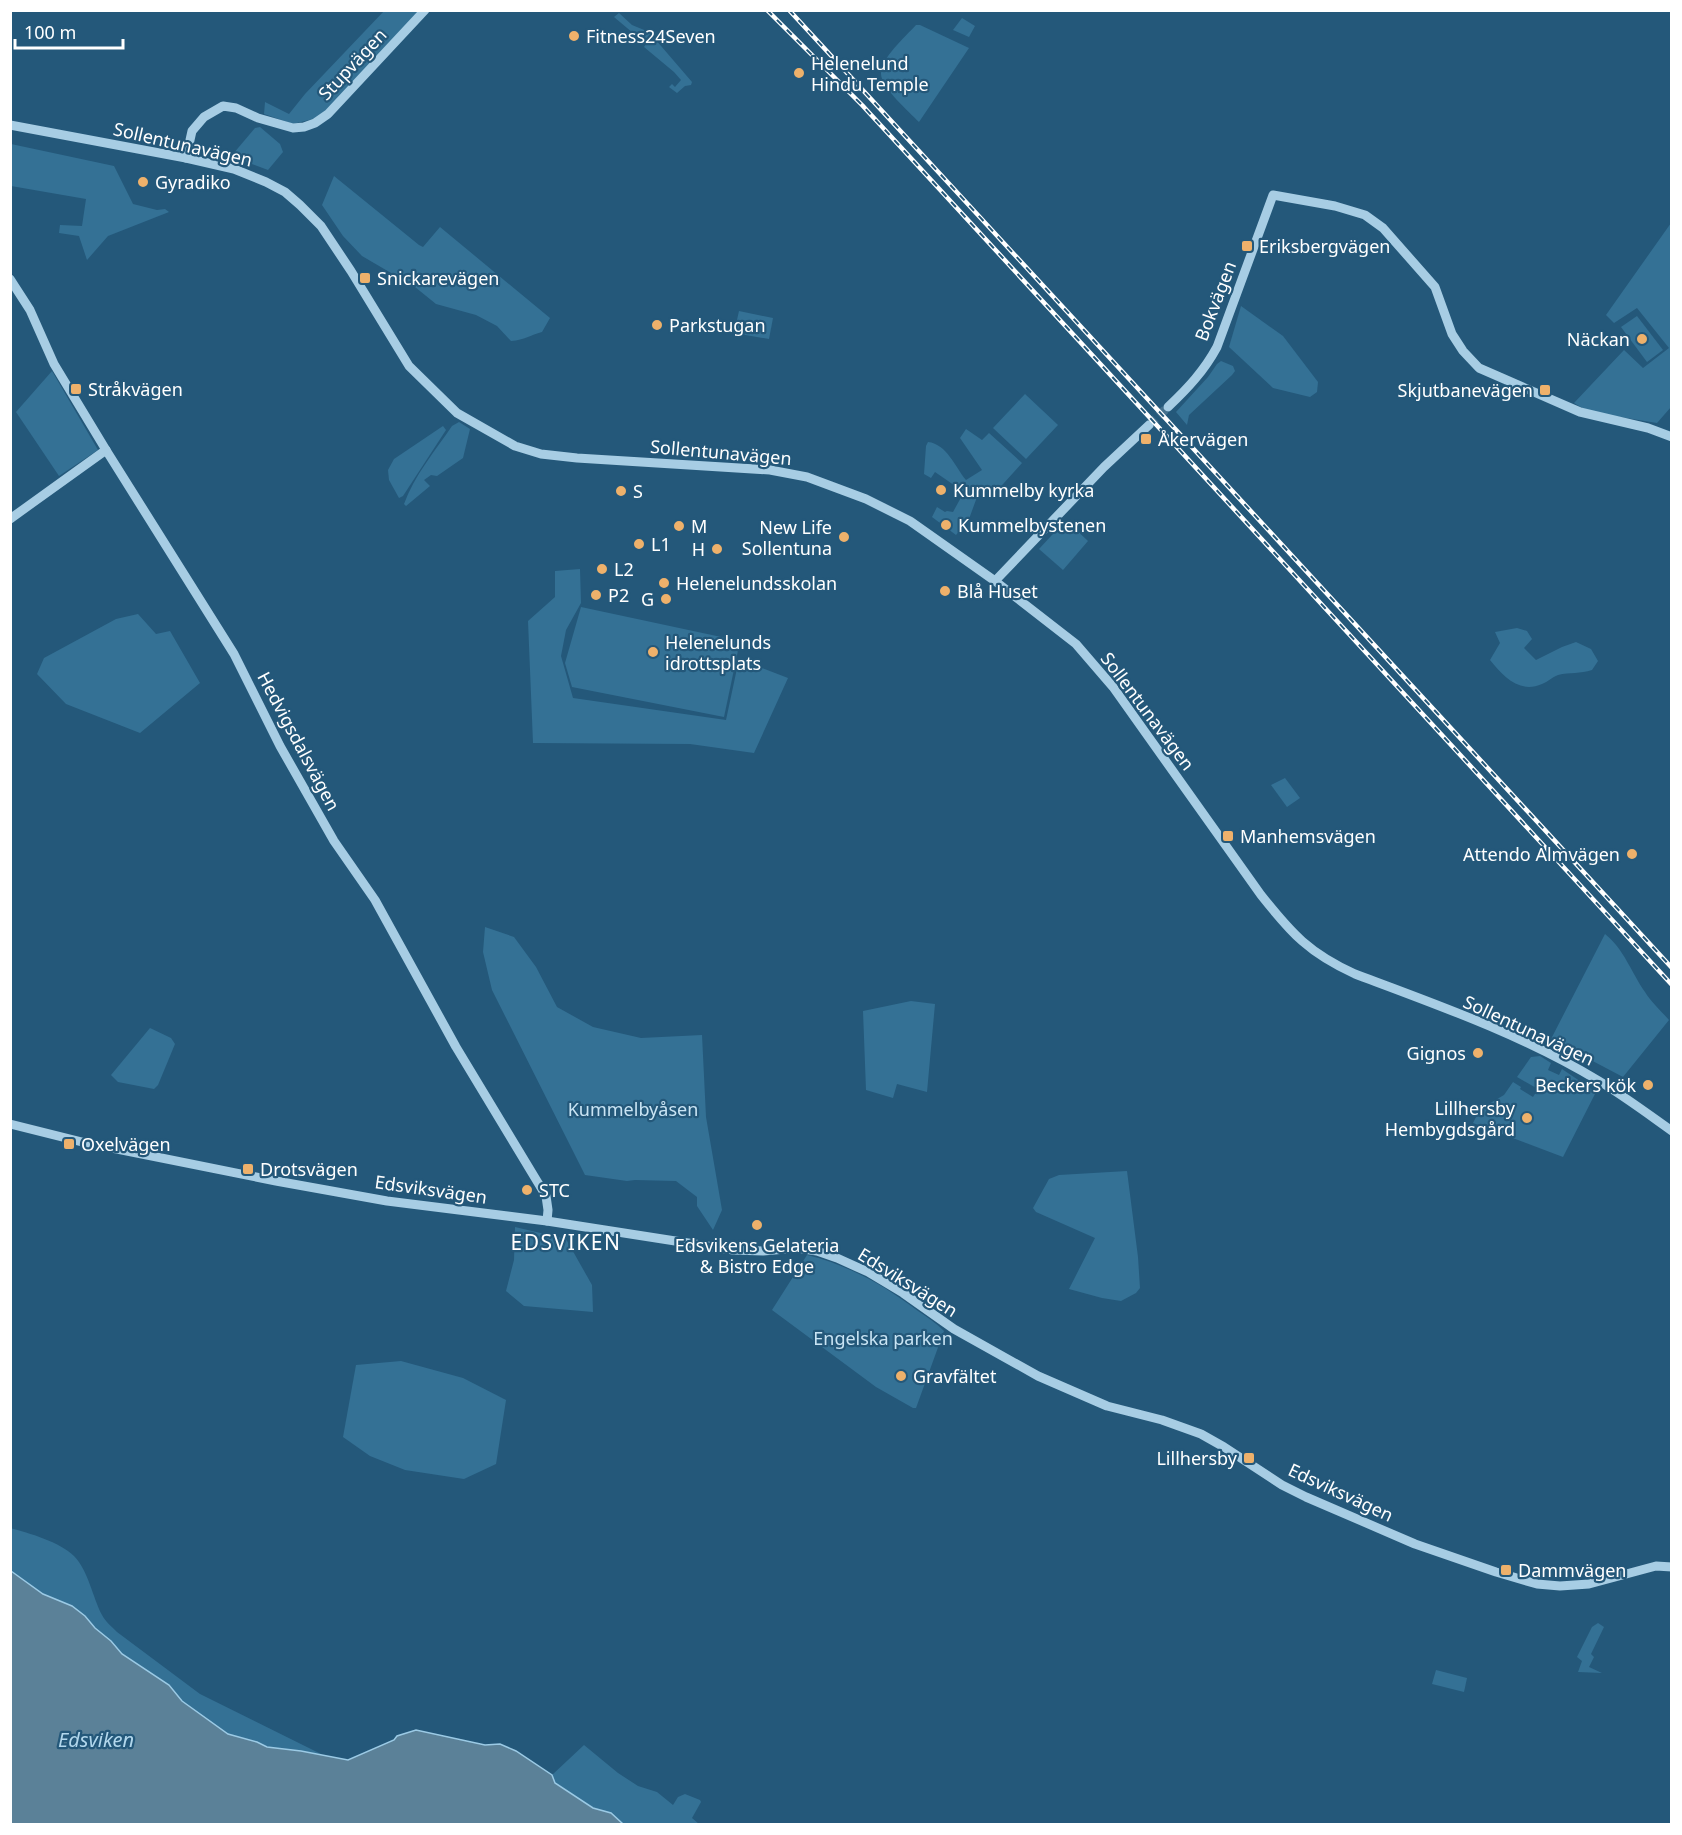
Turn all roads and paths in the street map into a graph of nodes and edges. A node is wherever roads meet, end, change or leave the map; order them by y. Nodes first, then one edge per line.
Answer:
1 (425, 10) edge
2 (10, 125) edge
3 (186, 158) junction
4 (10, 279) edge
5 (1168, 407) tunnel mouth
6 (1149, 425) tunnel mouth
7 (1671, 436) edge
8 (106, 450) junction
9 (10, 519) edge
10 (995, 581) junction
11 (10, 1124) edge
12 (1671, 1131) edge
13 (547, 1221) junction
14 (1671, 1567) edge

1 - 3 street, Stupvägen
2 - 3 street, Sollentunavägen
3 - 10 street, Sollentunavägen
4 - 8 street, Hedvigsdalsvägen
5 - 7 street, Bokvägen
6 - 10 street
8 - 9 street
8 - 13 street, Hedvigsdalsvägen
10 - 12 street, Sollentunavägen
11 - 13 street, Edsviksvägen
13 - 14 street, Edsviksvägen

